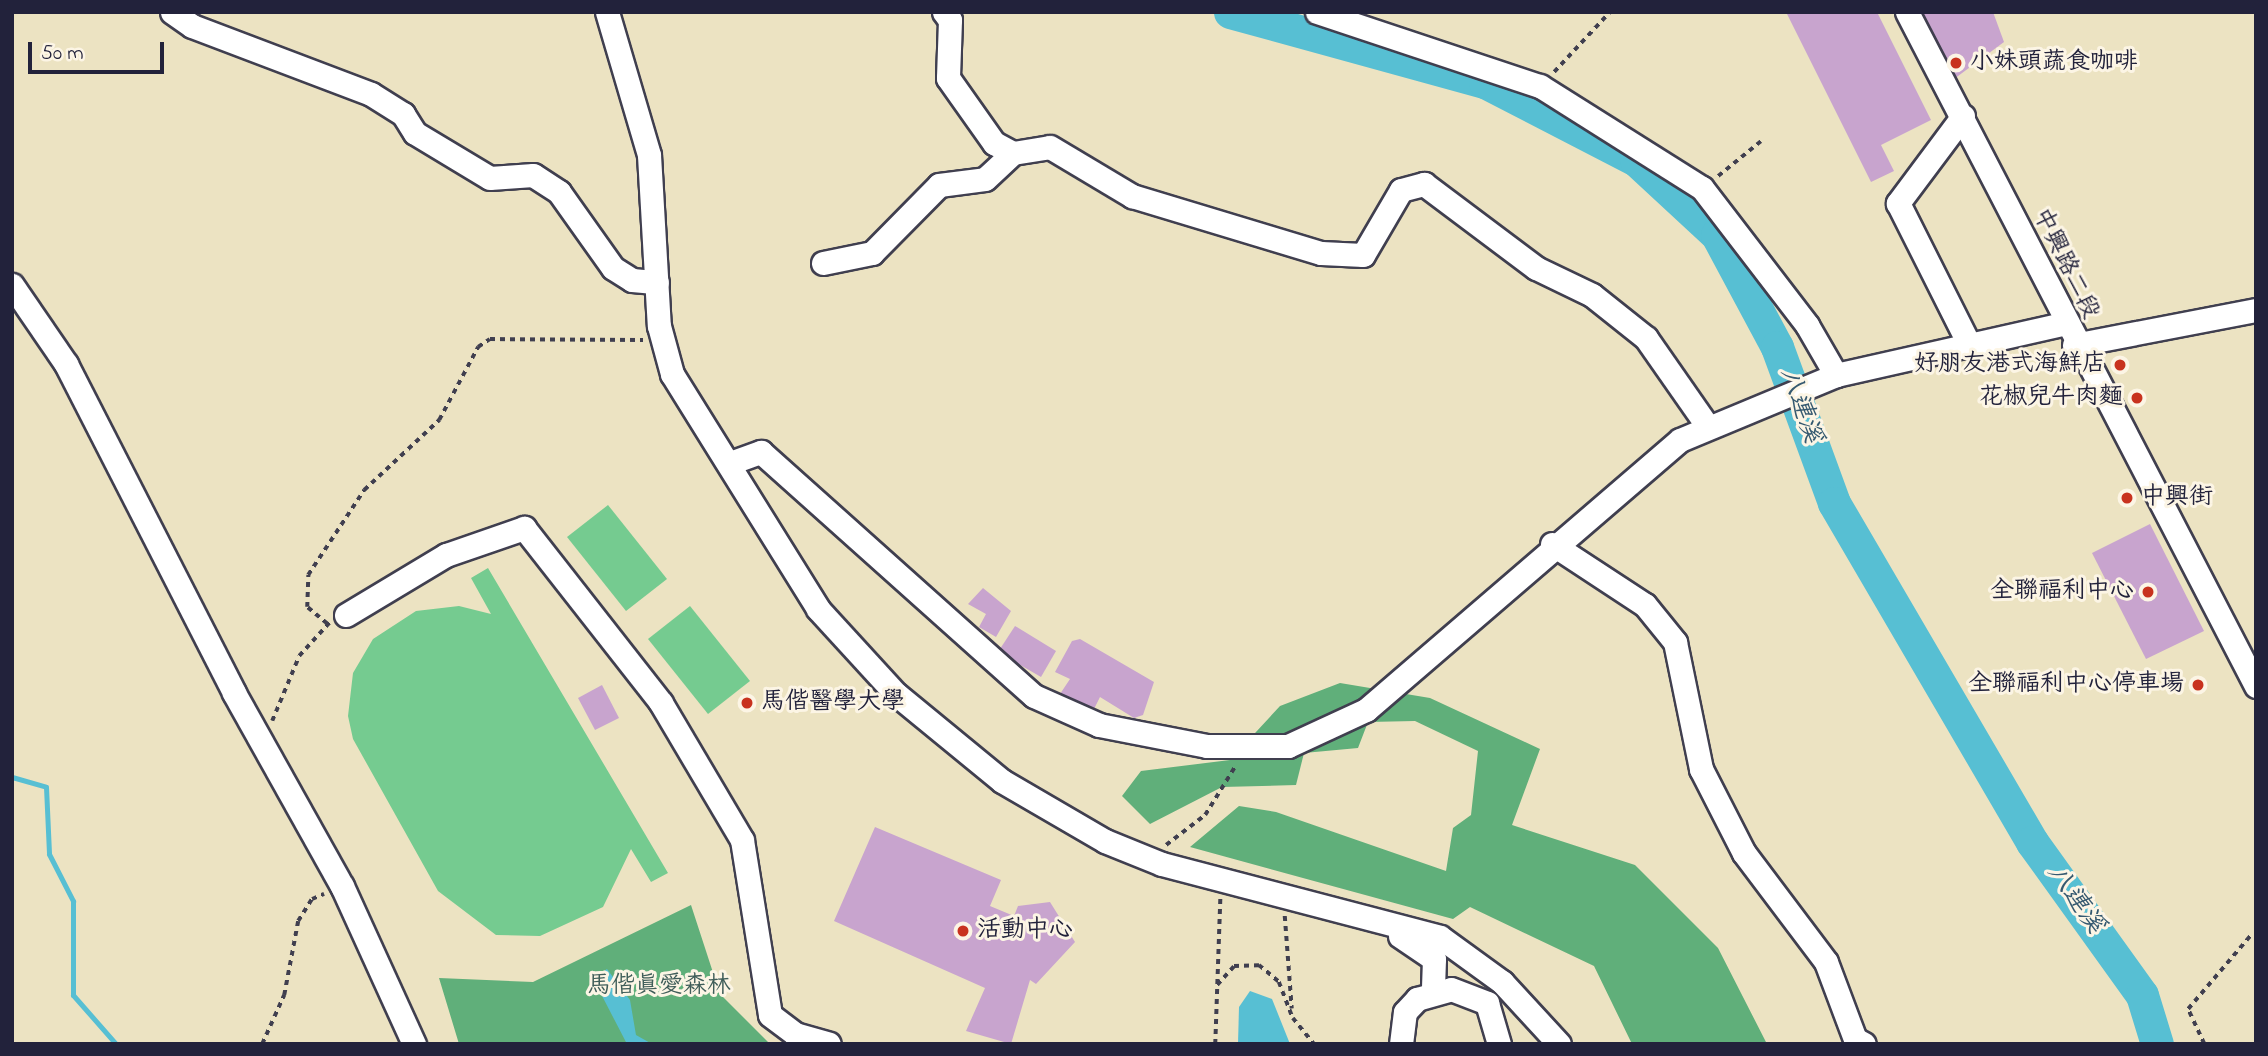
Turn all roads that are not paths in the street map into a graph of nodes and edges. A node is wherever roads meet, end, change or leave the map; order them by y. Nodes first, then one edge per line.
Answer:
1 (172, 12) edge
2 (607, 12) edge
3 (1317, 12) edge
4 (1907, 12) edge
5 (954, 15) edge
6 (1963, 116) junction
7 (1013, 153) junction
8 (823, 263) dead end
9 (657, 282) junction
10 (12, 285) edge
11 (2256, 310) edge
12 (2067, 323) junction
13 (1968, 342) junction
14 (2074, 345) junction
15 (1836, 375) junction
16 (1708, 428) junction
17 (730, 463) junction
18 (1552, 544) junction
19 (337, 620) road end
20 (2256, 686) edge
21 (1374, 920) junction
22 (1502, 982) junction
23 (1433, 990) junction
24 (1488, 1003) junction
25 (414, 1044) edge
26 (829, 1044) edge
27 (1401, 1044) edge
28 (1499, 1044) edge
29 (1559, 1044) edge
30 (1864, 1044) edge

1 - 9 street
2 - 9 street
3 - 15 street
4 - 6 street, 中興路二段
5 - 7 street
6 - 12 street, 中興路二段
6 - 13 street
7 - 8 street
7 - 16 street
9 - 17 street
10 - 25 street
11 - 14 street
12 - 13 street
12 - 14 street, 中興路二段
13 - 15 street
14 - 20 street, 中興路二段
15 - 16 street
16 - 18 street
17 - 18 street
17 - 21 street
18 - 30 street
19 - 26 street
21 - 22 street
21 - 23 street
22 - 24 street
22 - 29 street
23 - 24 street
23 - 27 street
24 - 28 street

